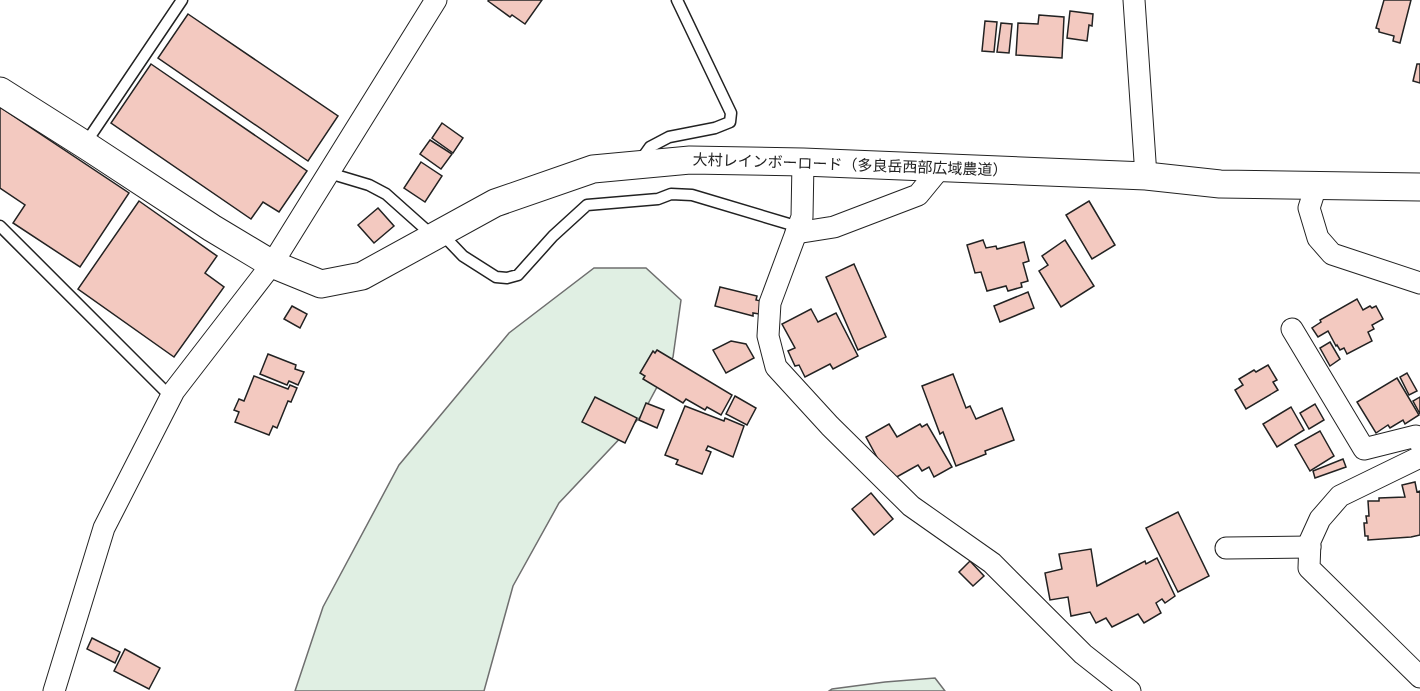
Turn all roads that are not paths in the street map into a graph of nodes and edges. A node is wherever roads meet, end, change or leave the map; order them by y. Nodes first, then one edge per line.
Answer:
1 (182, 0) edge
2 (436, 0) edge
3 (676, 0) edge
4 (1134, 0) edge
5 (0, 91) edge
6 (85, 144) junction
7 (803, 162) junction
8 (636, 165) junction
9 (941, 167) junction
10 (329, 173) junction
11 (1146, 176) junction
12 (1316, 186) junction
13 (1420, 187) edge
14 (0, 226) edge
15 (797, 230) junction
16 (438, 235) junction
17 (272, 264) junction
18 (1420, 283) edge
19 (1292, 329) dead end
20 (171, 397) junction
21 (1420, 443) edge
22 (1420, 457) edge
23 (1310, 547) junction
24 (1226, 548) dead end
25 (1420, 677) edge
26 (54, 691) edge
27 (1130, 691) edge

1 - 6 lane
2 - 10 street
3 - 8 lane
4 - 11 street
5 - 6 street, 大村レインボーロード（多良岳西部広域農道）
6 - 17 street, 大村レインボーロード（多良岳西部広域農道）
7 - 8 street, 大村レインボーロード（多良岳西部広域農道）
7 - 9 street, 大村レインボーロード（多良岳西部広域農道）
7 - 15 street
8 - 16 street, 大村レインボーロード（多良岳西部広域農道）
9 - 11 street, 大村レインボーロード（多良岳西部広域農道）
9 - 15 street
10 - 16 lane
10 - 17 street
11 - 12 street, 大村レインボーロード（多良岳西部広域農道）
12 - 13 street, 大村レインボーロード（多良岳西部広域農道）
12 - 18 street
14 - 20 lane
15 - 16 lane
15 - 27 street
16 - 17 street, 大村レインボーロード（多良岳西部広域農道）
17 - 20 street
19 - 21 street
20 - 26 street
22 - 23 street
23 - 24 street
23 - 25 street

